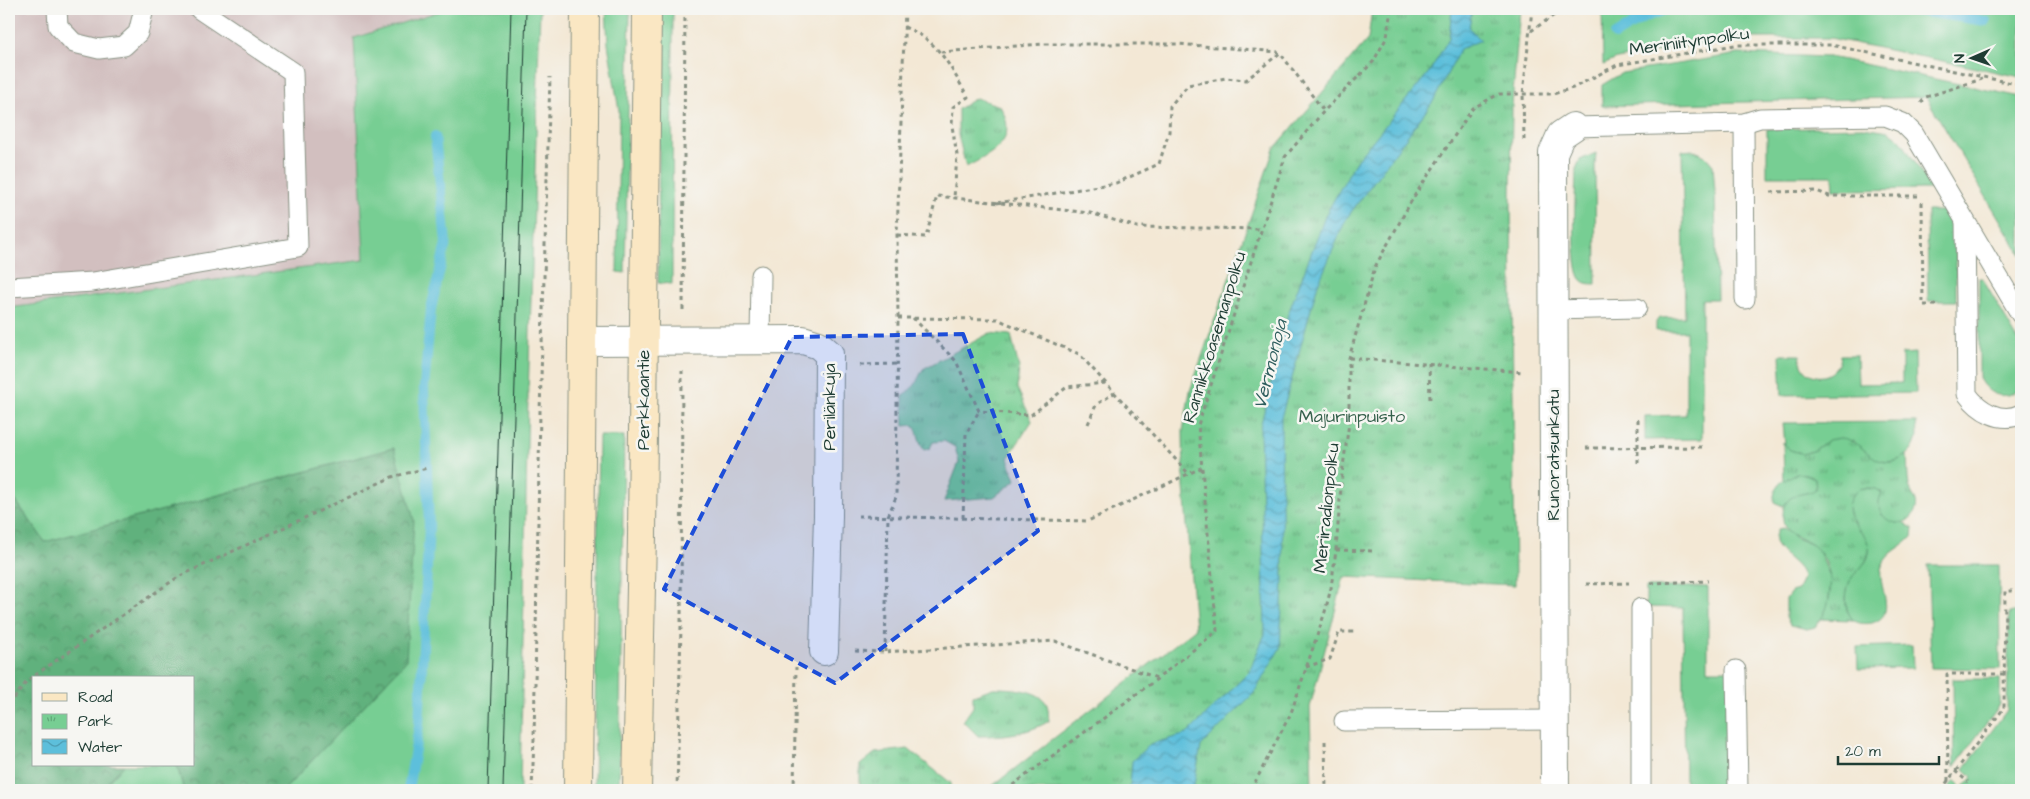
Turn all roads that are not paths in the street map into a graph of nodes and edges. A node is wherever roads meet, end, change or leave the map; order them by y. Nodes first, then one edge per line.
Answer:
1 (57, 9) edge
2 (144, 9) edge
3 (199, 9) edge
4 (585, 9) edge
5 (647, 9) edge
6 (1744, 124) junction
7 (1572, 127) joint
8 (1965, 220) junction
9 (761, 275) dead end
10 (9, 287) edge
11 (1745, 299) dead end
12 (1637, 308) dead end
13 (1553, 310) junction
14 (2021, 315) edge
15 (643, 340) junction
16 (760, 340) junction
17 (583, 341) junction
18 (2021, 414) edge
19 (1641, 608) dead end
20 (824, 651) road end
21 (1736, 670) dead end
22 (1344, 720) road end
23 (1555, 720) junction
24 (578, 790) edge
25 (637, 790) edge
26 (1555, 790) edge
27 (1641, 790) edge
28 (1738, 790) edge

1 - 2 lane
3 - 10 lane
4 - 17 main road
5 - 15 main road, Perkkaantie
6 - 7 lane
6 - 8 lane
6 - 11 lane
7 - 13 street, Runoratsunkatu
8 - 14 lane
8 - 18 lane
9 - 16 lane
12 - 13 lane
13 - 23 street, Runoratsunkatu
15 - 16 street, Perilänkuja
15 - 17 street, Perilänkuja
15 - 25 main road, Perkkaantie
16 - 20 street, Perilänkuja
17 - 24 main road
19 - 27 lane
21 - 28 lane
22 - 23 lane
23 - 26 street, Runoratsunkatu

